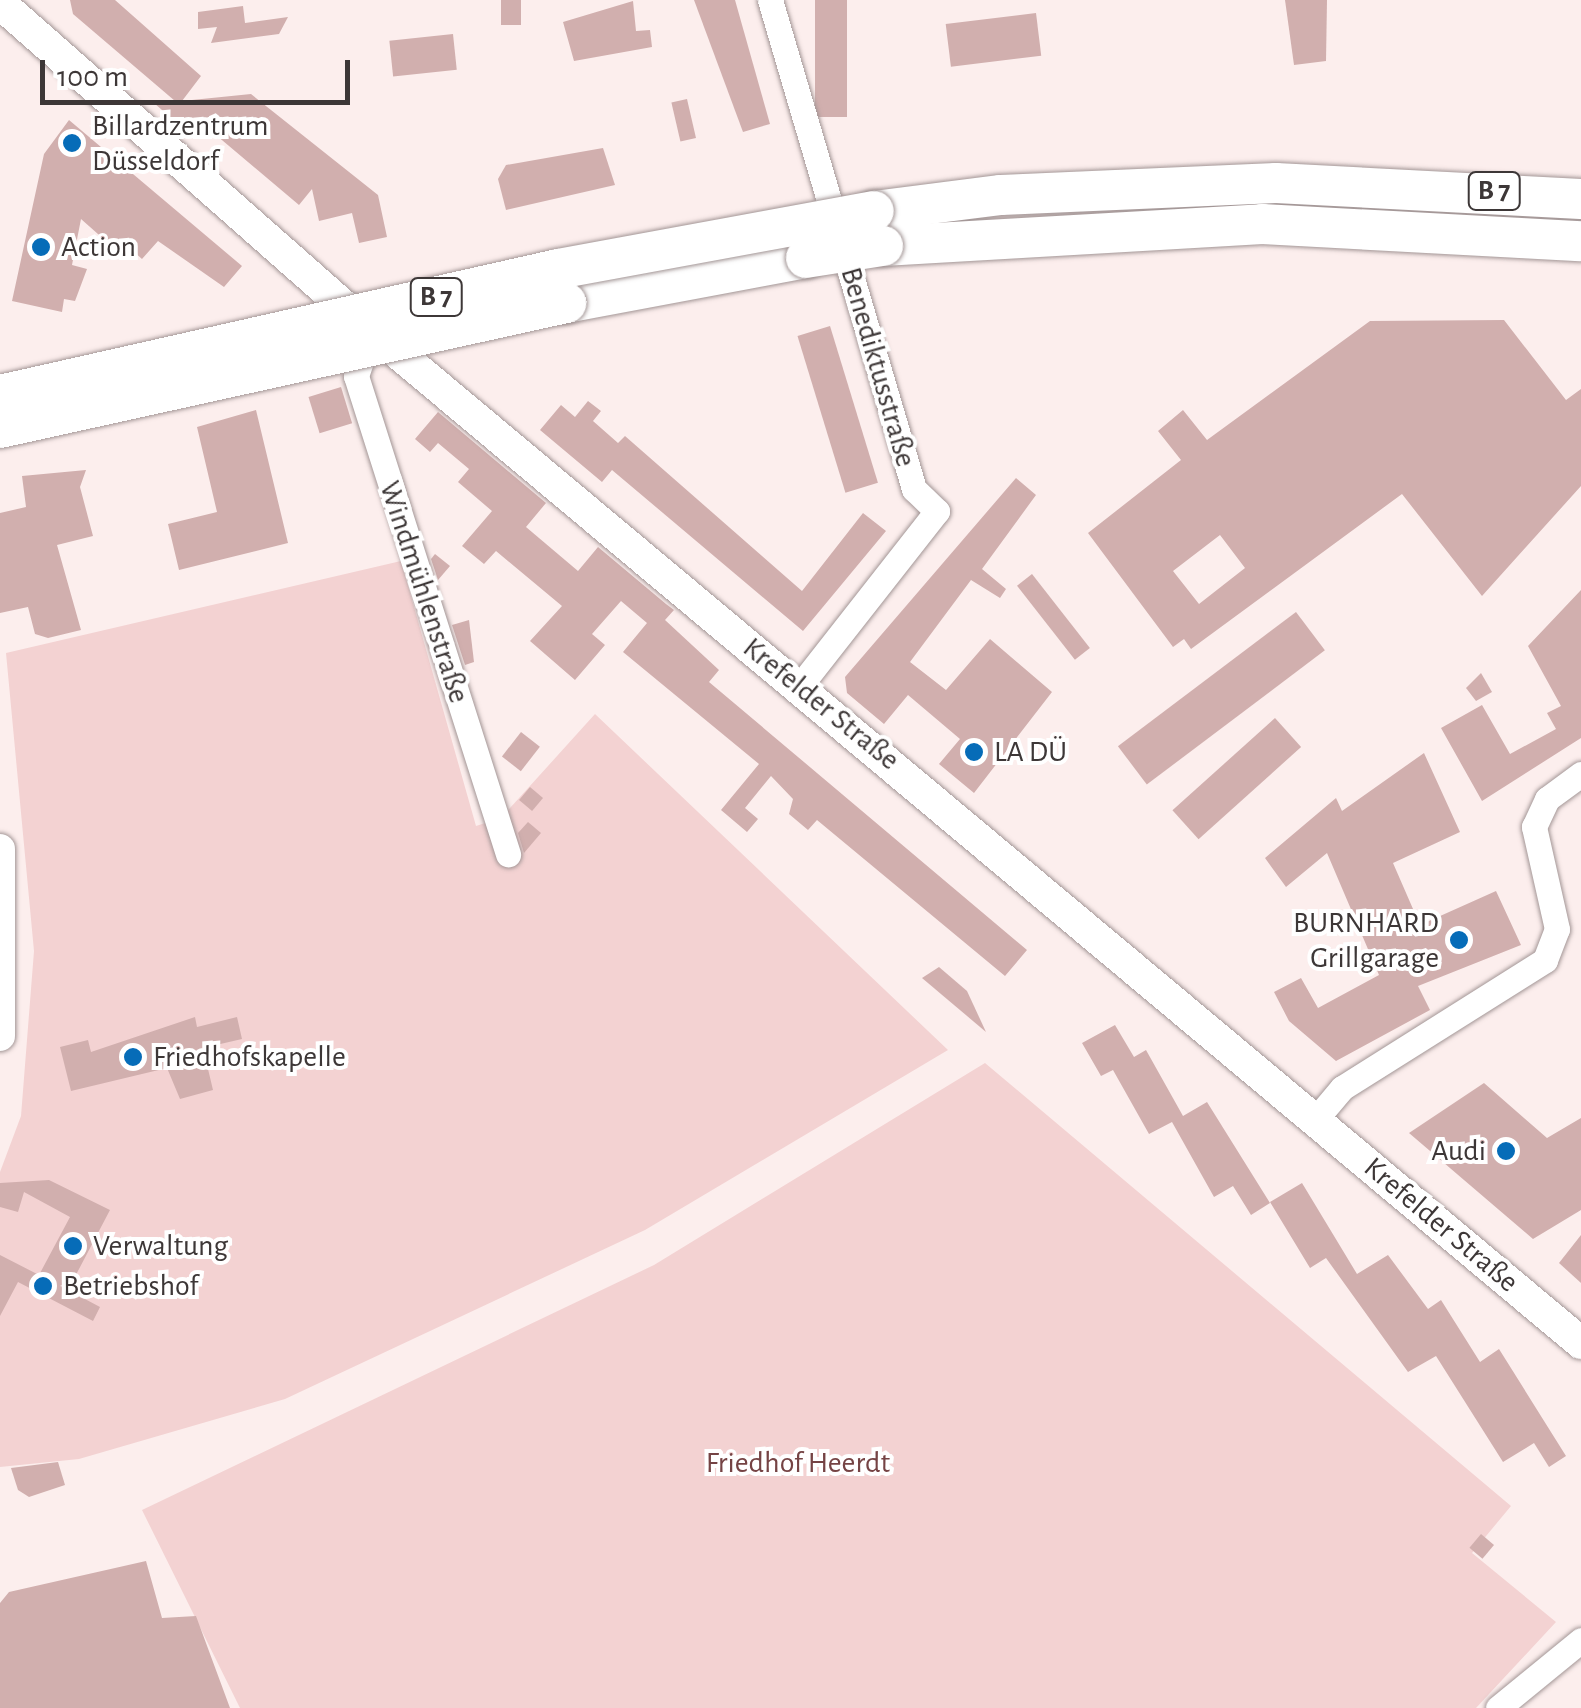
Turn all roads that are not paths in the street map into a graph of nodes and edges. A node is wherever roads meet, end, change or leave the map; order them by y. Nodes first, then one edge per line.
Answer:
1 (770, 0) edge
2 (2, 14) edge
3 (1581, 198) edge
4 (878, 228) junction
5 (1581, 242) edge
6 (374, 333) junction
7 (0, 394) edge
8 (0, 428) edge
9 (799, 687) junction
10 (1581, 774) edge
11 (0, 849) edge
12 (508, 854) dead end
13 (0, 1036) edge
14 (1316, 1120) junction
15 (1581, 1343) edge
16 (1581, 1640) edge
17 (1498, 1708) edge

1 - 9 street, Benediktusstraße
2 - 6 main road, Krefelder Straße
3 - 4 highway, B 7
4 - 5 highway, B 7
4 - 7 highway, B 7, bridge
4 - 8 highway, B 7, bridge
6 - 9 main road, Krefelder Straße
6 - 12 street, Windmühlenstraße
9 - 14 main road, Krefelder Straße
10 - 14 street
11 - 13 street
14 - 15 main road, Krefelder Straße
16 - 17 street

